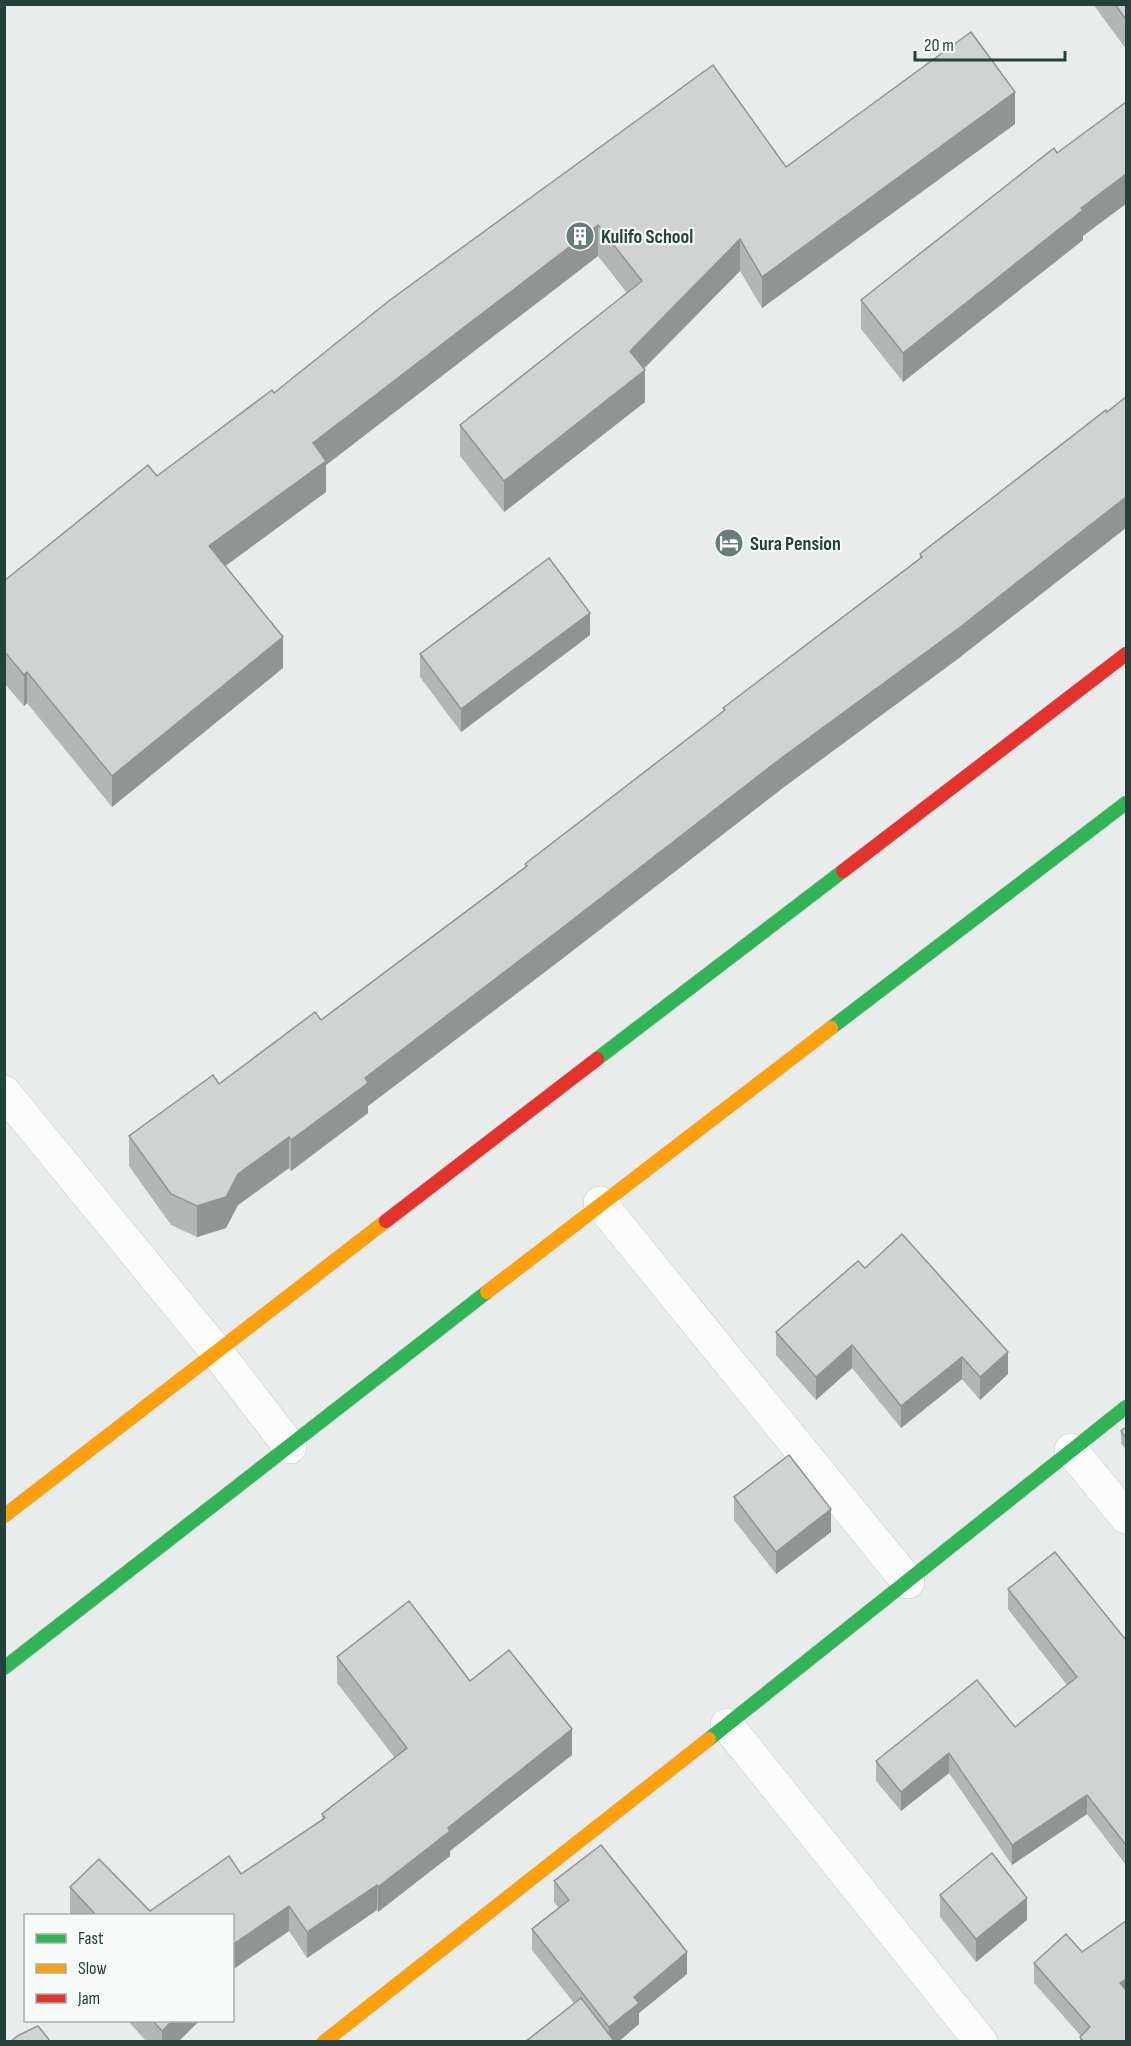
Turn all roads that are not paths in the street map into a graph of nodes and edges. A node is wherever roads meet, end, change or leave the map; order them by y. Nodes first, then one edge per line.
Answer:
1 (1126, 654) edge
2 (1126, 803) edge
3 (4, 1092) edge
4 (600, 1203) junction
5 (216, 1351) junction
6 (1126, 1407) edge
7 (290, 1447) junction
8 (1071, 1450) junction
9 (4, 1516) edge
10 (1126, 1517) edge
11 (908, 1582) junction
12 (4, 1668) edge
13 (727, 1725) junction
14 (338, 2037) edge
15 (981, 2042) edge

1 - 5 main road
2 - 4 main road
3 - 5 street
4 - 7 main road
4 - 11 street
5 - 7 street
5 - 9 main road
6 - 8 main road
7 - 12 main road
8 - 10 street
8 - 11 main road
11 - 13 main road
13 - 14 main road
13 - 15 street

